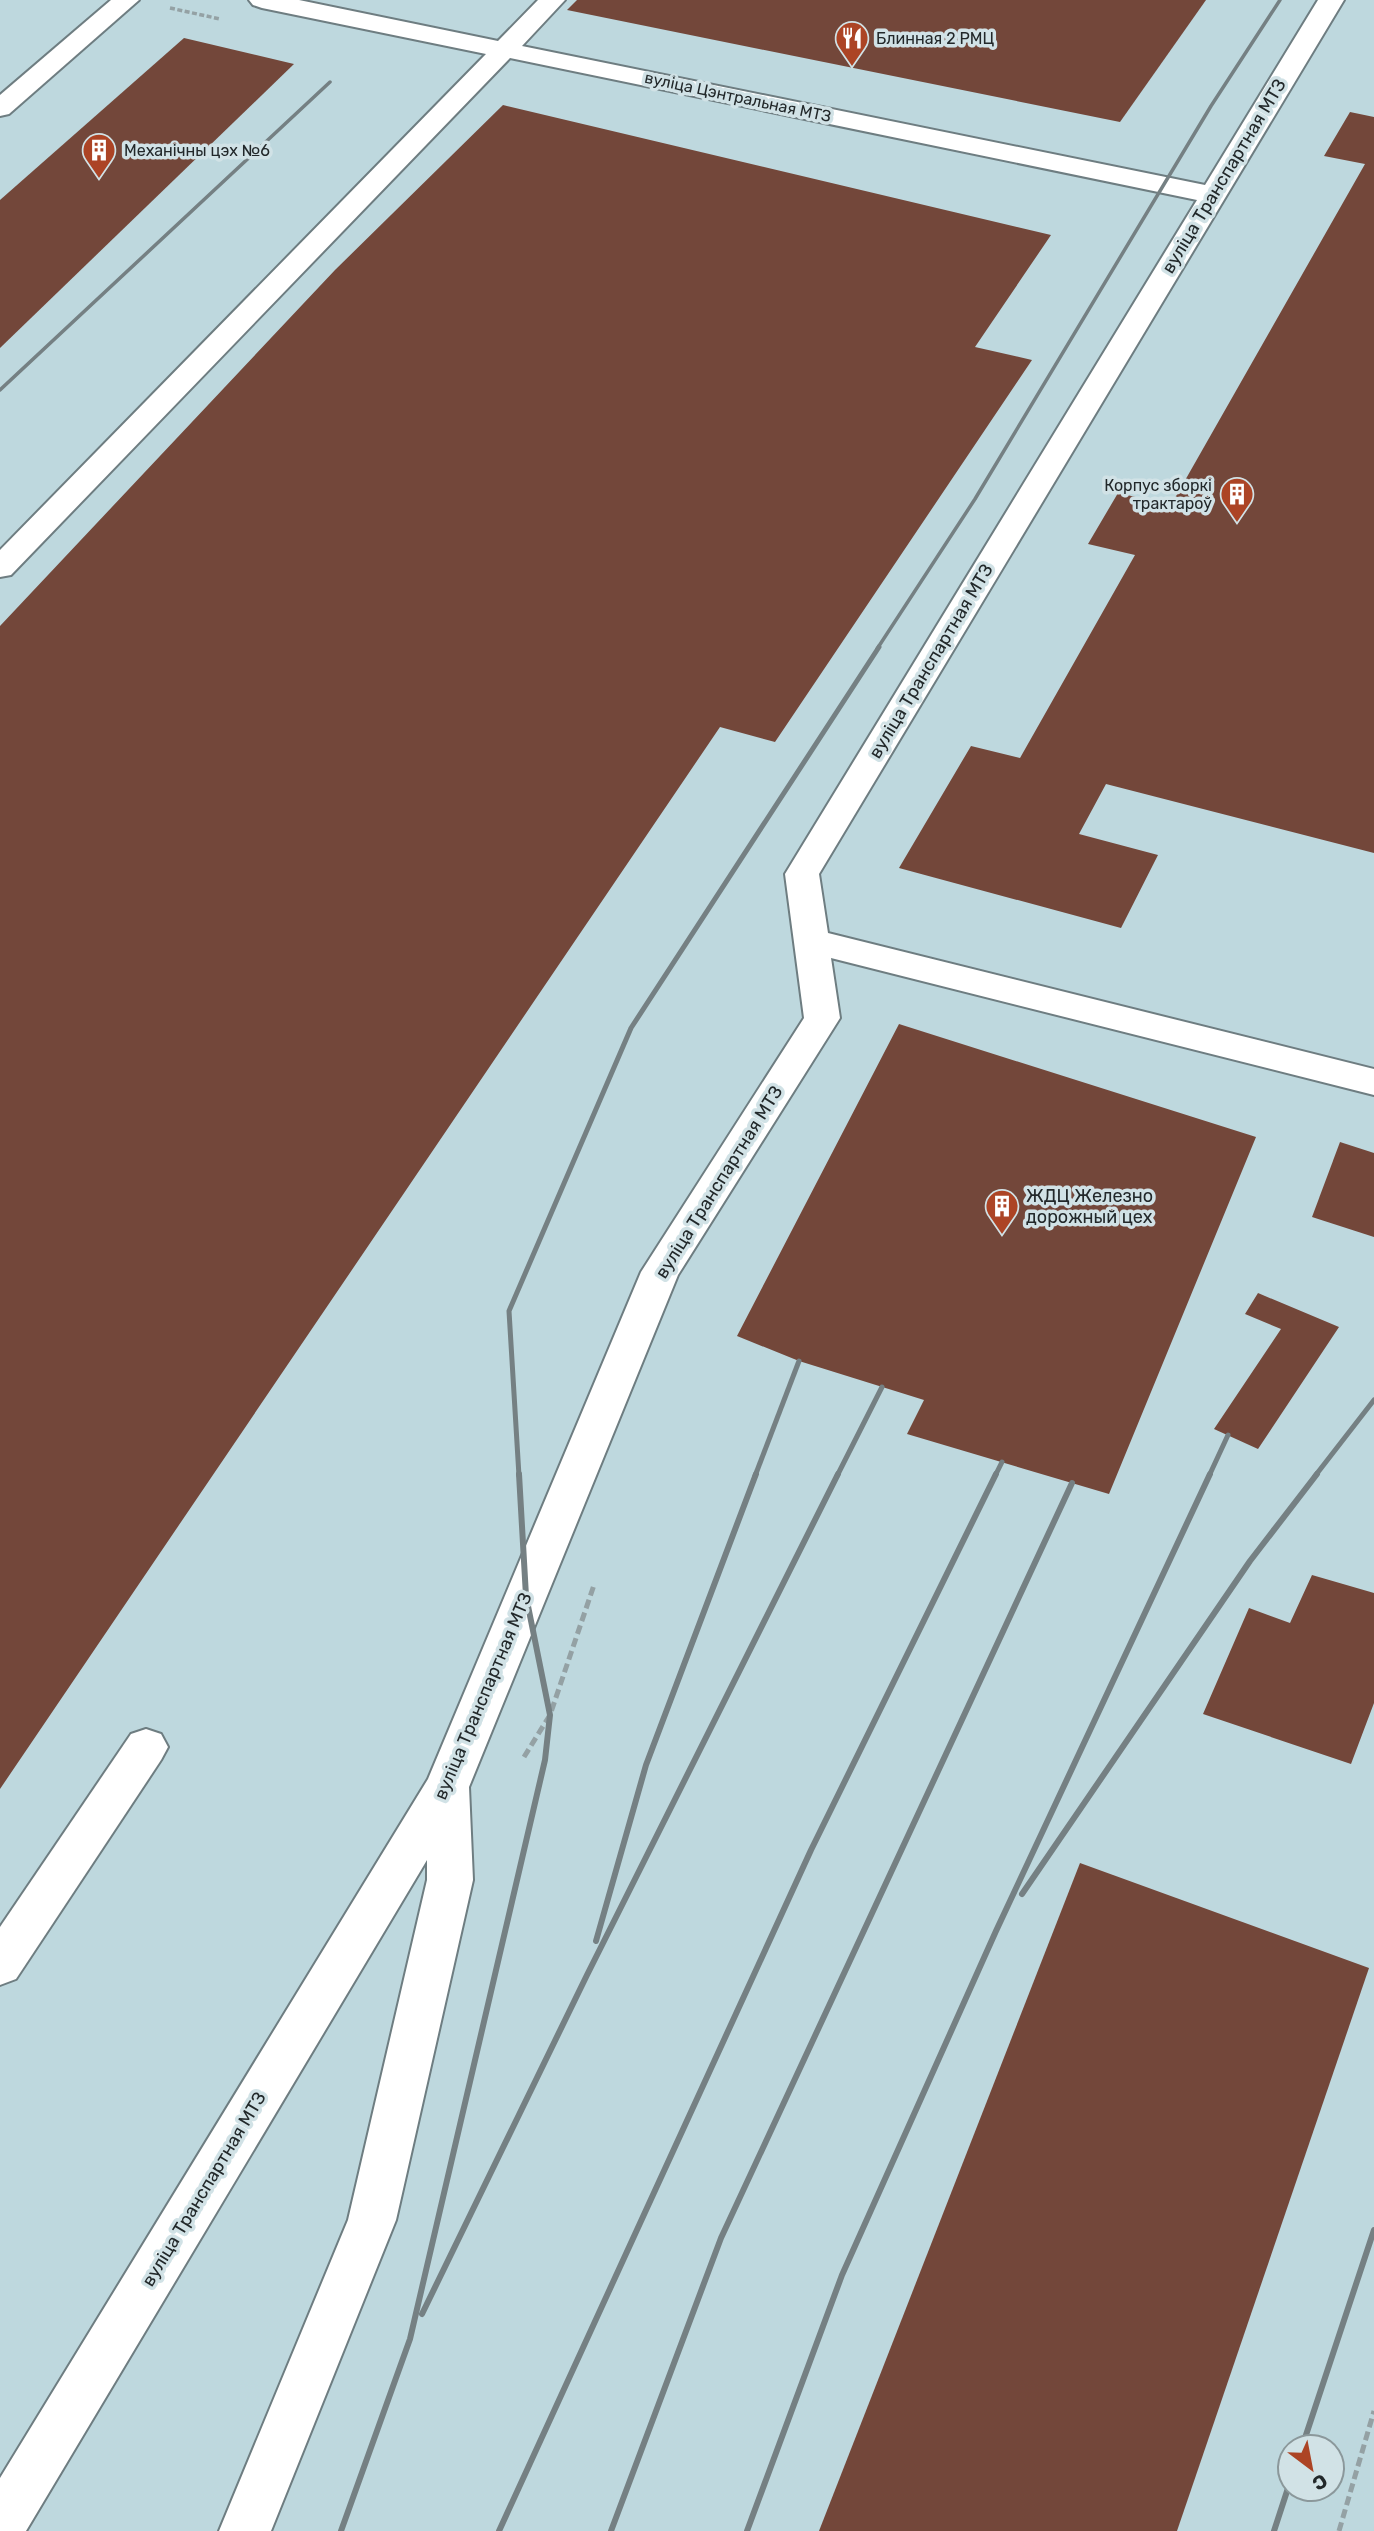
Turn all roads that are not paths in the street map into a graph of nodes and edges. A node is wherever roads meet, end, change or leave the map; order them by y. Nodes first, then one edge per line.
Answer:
1 (126, 0) edge
2 (262, 0) edge
3 (552, 0) edge
4 (1331, 0) edge
5 (292, 3) edge
6 (505, 49) junction
7 (0, 108) edge
8 (1213, 195) junction
9 (0, 568) edge
10 (812, 941) junction
11 (1374, 1082) edge
12 (146, 1747) dead end
13 (447, 1787) junction
14 (0, 1965) edge
15 (0, 2526) edge
16 (245, 2531) edge

1 - 7 lane
2 - 5 lane, вуліца Цэнтральная МТЗ
3 - 6 lane
4 - 8 lane, вуліца Транспартная МТЗ
5 - 6 lane, вуліца Цэнтральная МТЗ
6 - 8 lane, вуліца Цэнтральная МТЗ
6 - 9 lane
8 - 10 lane, вуліца Транспартная МТЗ
10 - 11 lane
10 - 13 lane, вуліца Транспартная МТЗ
12 - 14 lane
13 - 15 lane, вуліца Транспартная МТЗ
13 - 16 lane

